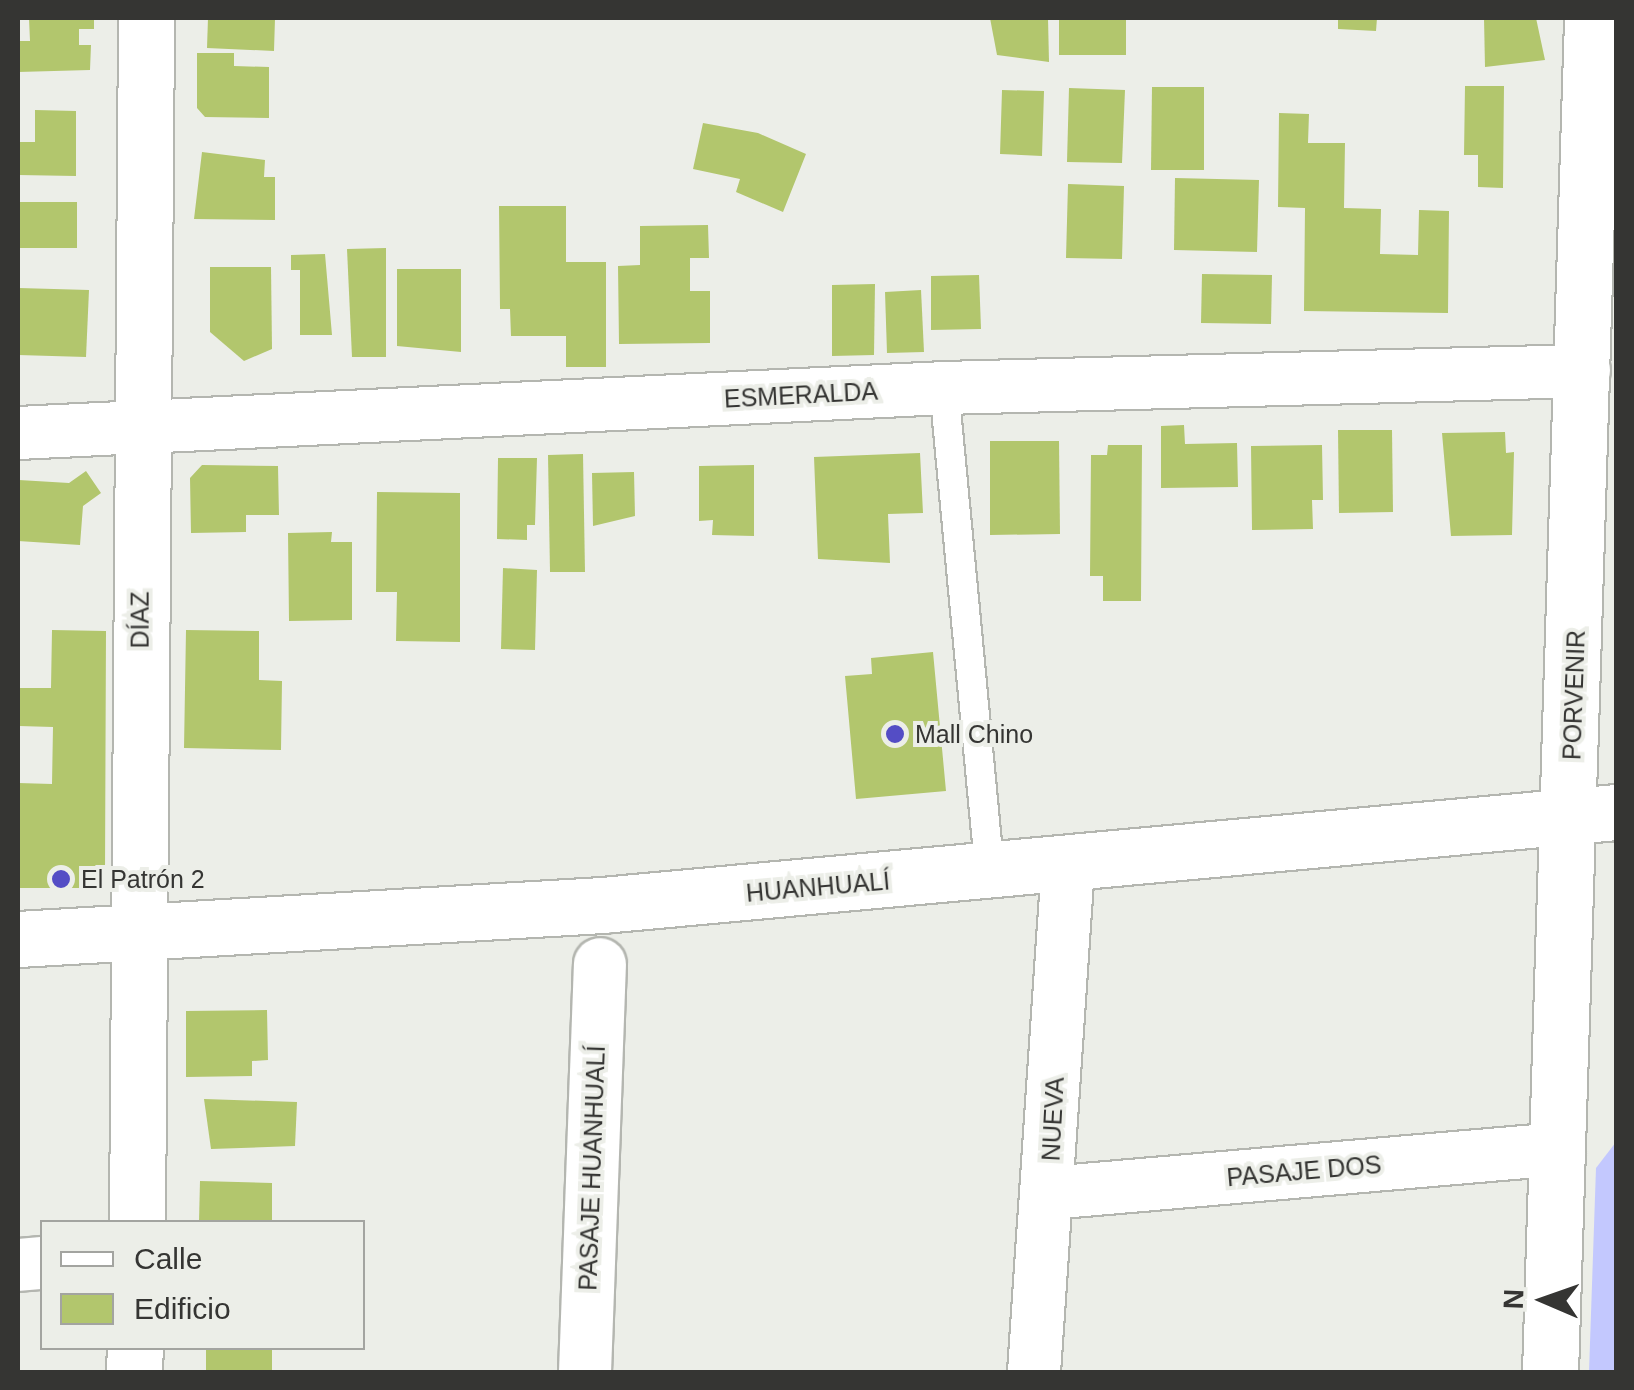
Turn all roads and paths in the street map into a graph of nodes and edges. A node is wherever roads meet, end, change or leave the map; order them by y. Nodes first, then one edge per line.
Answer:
1 (146, 18) edge
2 (1592, 18) edge
3 (1584, 371) junction
4 (944, 388) junction
5 (140, 428) junction
6 (18, 433) edge
7 (1593, 814) edge
8 (1068, 866) junction
9 (990, 872) junction
10 (139, 938) junction
11 (18, 939) edge
12 (600, 964) dead end
13 (1559, 1149) junction
14 (1049, 1193) junction
15 (137, 1220) edge
16 (585, 1372) edge
17 (1034, 1372) edge
18 (1550, 1372) edge

1 - 5 street, DÍAZ
2 - 3 street, PORVENIR
3 - 4 street, ESMERALDA
3 - 7 street, PORVENIR
4 - 5 street, ESMERALDA
4 - 9 lane
5 - 6 street, ESMERALDA
5 - 10 street, DÍAZ
7 - 8 street, HUANHUALÍ
7 - 13 street, PORVENIR
8 - 9 street, HUANHUALÍ
8 - 14 street, NUEVA
9 - 10 street, HUANHUALÍ
10 - 11 street, HUANHUALÍ
10 - 15 street, DÍAZ
12 - 16 street, PASAJE HUANHUALÍ
13 - 14 street, PASAJE DOS
13 - 18 street, PORVENIR
14 - 17 street, NUEVA

